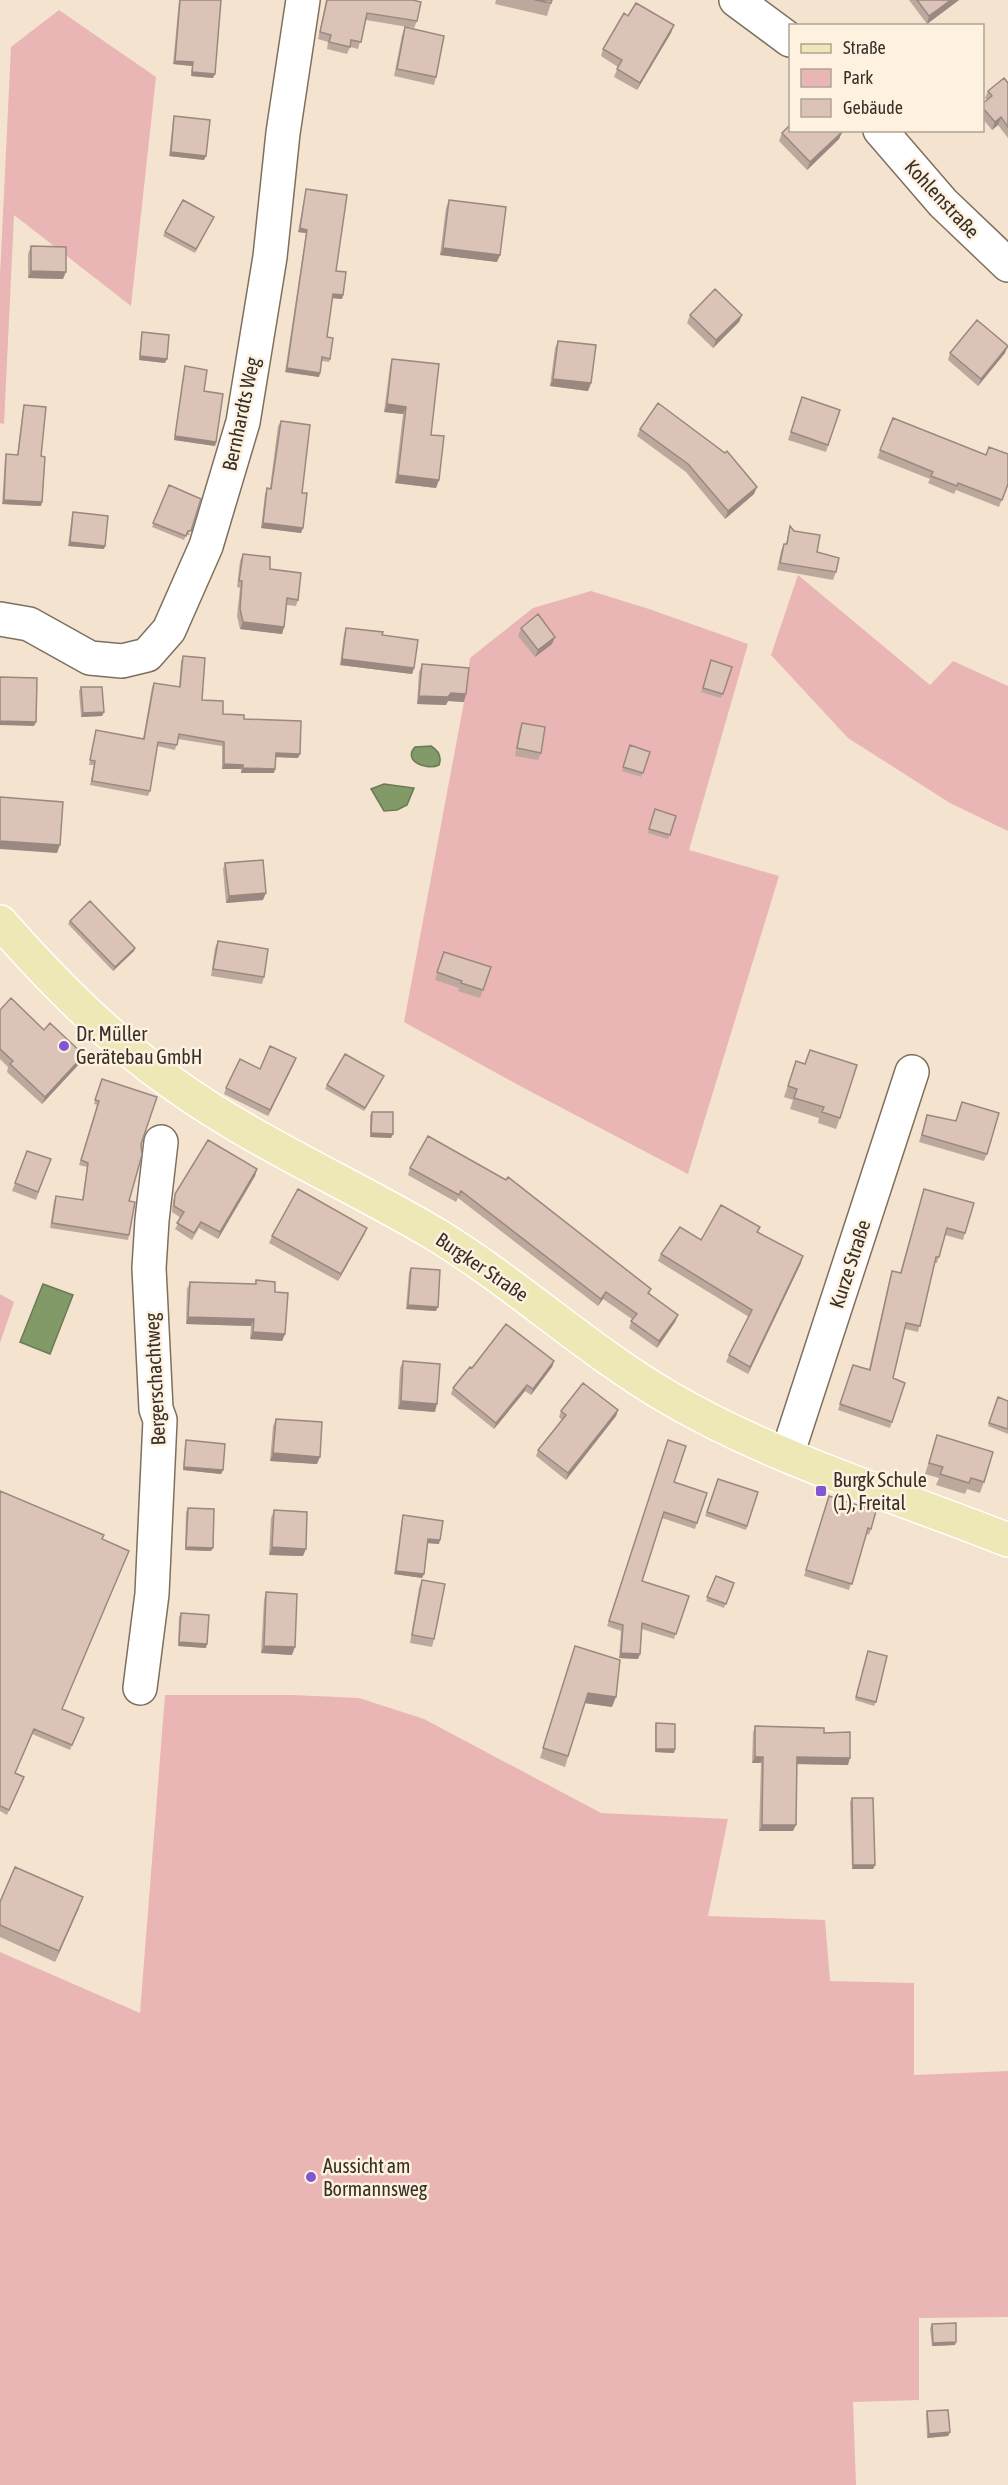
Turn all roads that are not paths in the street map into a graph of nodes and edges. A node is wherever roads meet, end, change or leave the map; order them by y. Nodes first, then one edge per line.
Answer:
1 (303, 0) edge
2 (736, 0) edge
3 (789, 39) edge
4 (882, 132) edge
5 (1008, 265) edge
6 (0, 619) edge
7 (0, 922) edge
8 (912, 1072) dead end
9 (161, 1142) dead end
10 (787, 1455) junction
11 (1008, 1540) edge
12 (140, 1688) dead end

1 - 6 street, Bernhardts Weg
2 - 3 street
4 - 5 street, Kohlenstraße
7 - 10 main road, Burgker Straße
8 - 10 street, Kurze Straße
9 - 12 street, Bergerschachtweg
10 - 11 main road, Burgker Straße

